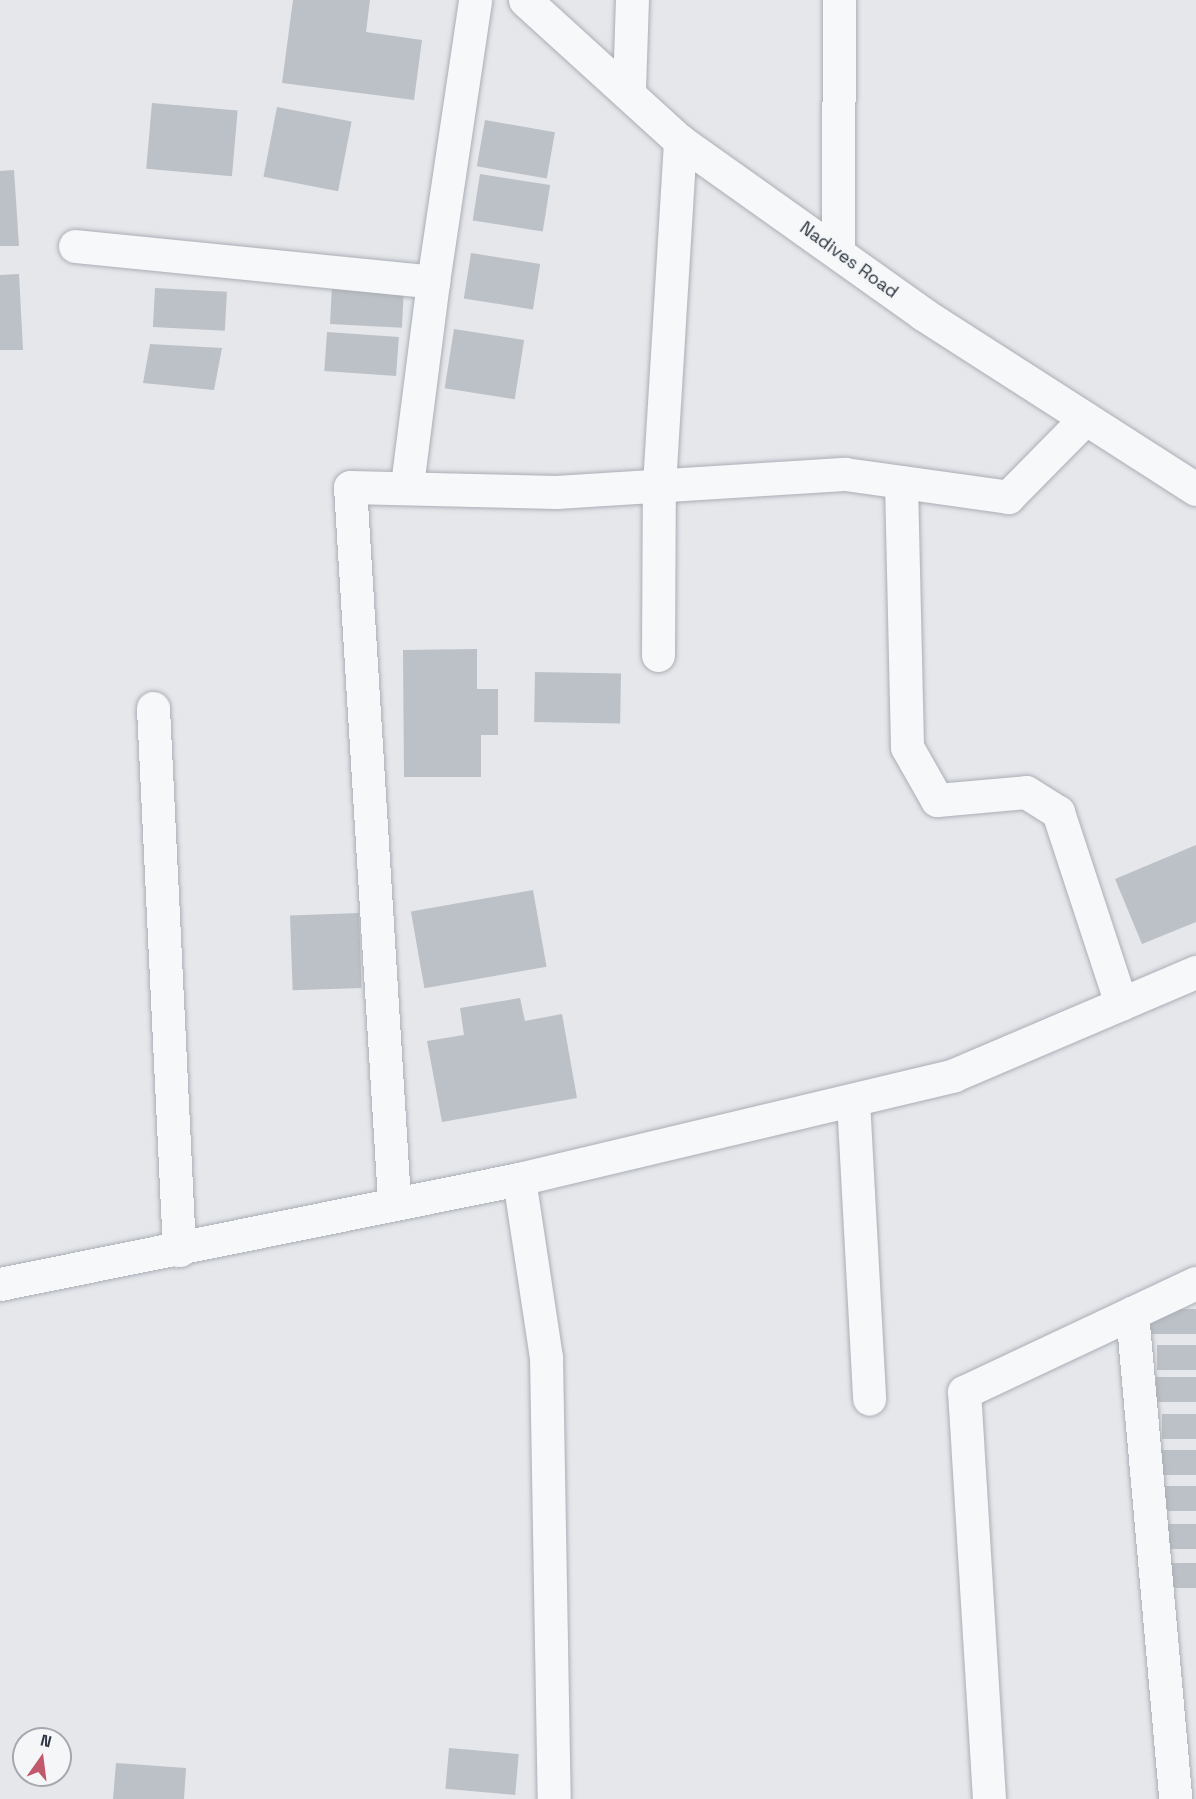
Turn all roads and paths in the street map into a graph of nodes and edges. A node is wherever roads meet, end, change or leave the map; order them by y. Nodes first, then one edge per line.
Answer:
1 (475, 0) edge
2 (525, 0) edge
3 (632, 0) edge
4 (839, 0) edge
5 (629, 88) junction
6 (680, 141) junction
7 (75, 246) dead end
8 (838, 251) junction
9 (433, 282) junction
10 (1085, 418) junction
11 (901, 482) junction
12 (407, 485) junction
13 (659, 485) junction
14 (1196, 489) edge
15 (658, 655) dead end
16 (153, 708) dead end
17 (1196, 972) edge
18 (1121, 1004) junction
19 (853, 1100) junction
20 (519, 1179) junction
21 (394, 1200) junction
22 (179, 1250) junction
23 (1196, 1283) edge
24 (0, 1284) edge
25 (1132, 1313) junction
26 (869, 1398) dead end
27 (554, 1799) edge
28 (988, 1799) edge
29 (1176, 1799) edge

1 - 9 street
2 - 5 street, Nadives Road
3 - 5 street
4 - 8 street
5 - 6 street, Nadives Road
6 - 8 street, Nadives Road
6 - 13 street
7 - 9 street
8 - 10 street, Nadives Road
9 - 12 street
10 - 11 street
10 - 14 street, Nadives Road
11 - 13 street
11 - 18 street
12 - 13 street
12 - 21 street
13 - 15 street
16 - 22 street
17 - 18 street
18 - 19 street
19 - 20 street
19 - 26 street
20 - 21 street
20 - 27 street
21 - 22 street
22 - 24 street
23 - 25 street
25 - 28 street
25 - 29 street

